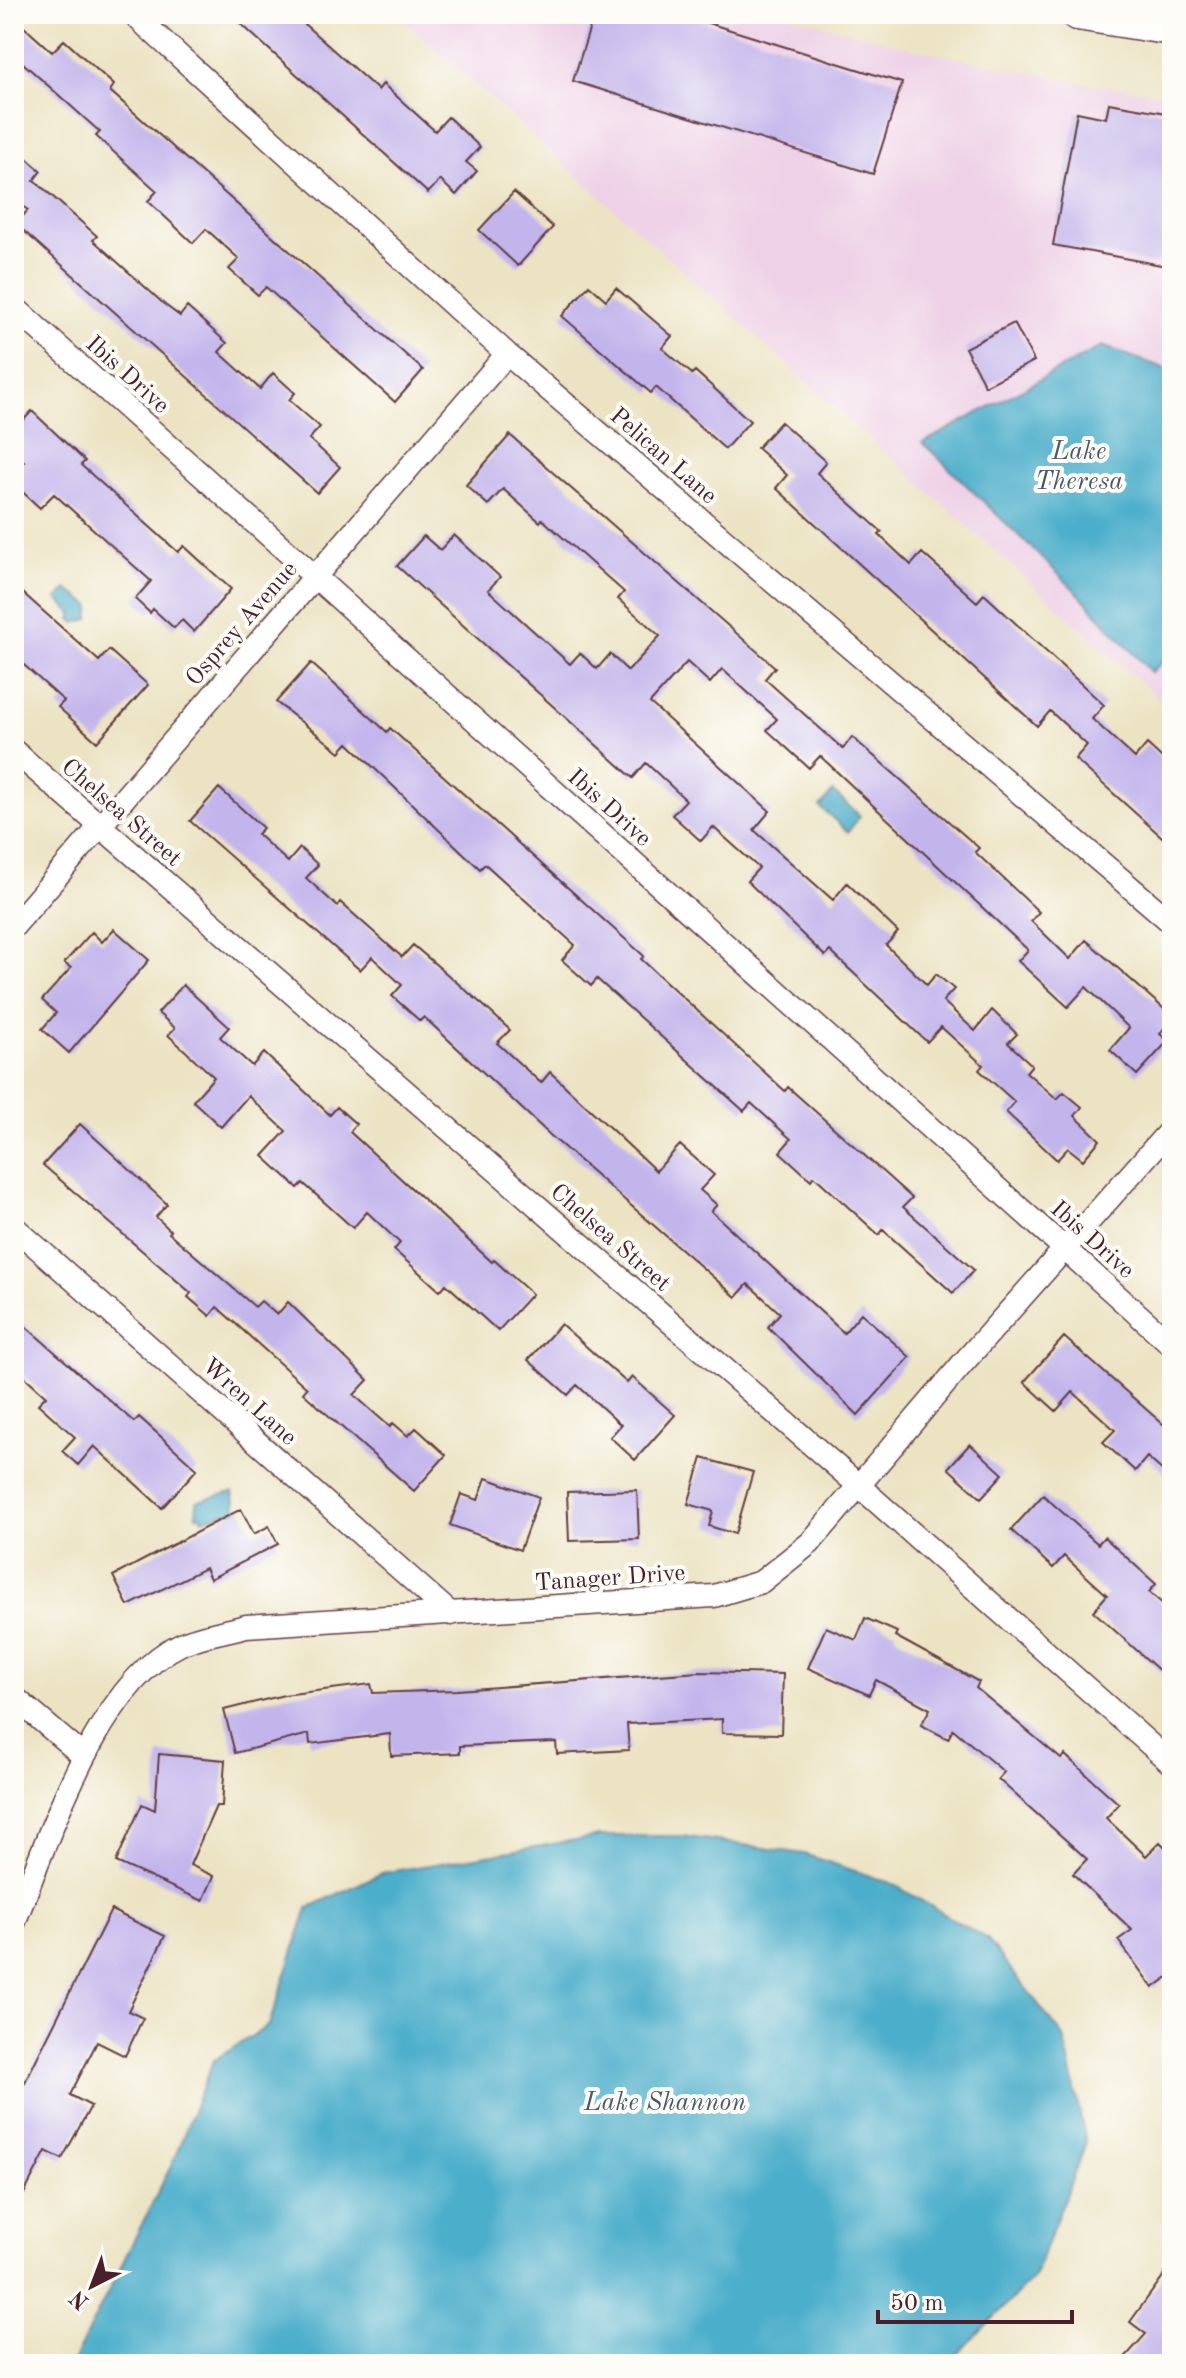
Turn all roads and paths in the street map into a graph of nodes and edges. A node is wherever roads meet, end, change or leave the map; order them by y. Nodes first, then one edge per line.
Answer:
1 (133, 14) edge
2 (1077, 14) edge
3 (1172, 29) edge
4 (14, 307) edge
5 (507, 354) junction
6 (315, 577) junction
7 (14, 751) edge
8 (99, 827) junction
9 (1172, 923) edge
10 (14, 926) edge
11 (1172, 1128) edge
12 (14, 1227) edge
13 (1065, 1249) junction
14 (1172, 1345) edge
15 (858, 1485) junction
16 (451, 1614) junction
17 (14, 1697) edge
18 (83, 1756) junction
19 (1172, 1764) edge
20 (14, 1923) edge

1 - 5 street, Pelican Lane
2 - 3 street
4 - 6 street, Ibis Drive
5 - 6 street, Osprey Avenue
5 - 9 street, Pelican Lane
6 - 8 street, Osprey Avenue
6 - 13 street, Ibis Drive
7 - 8 street, Chelsea Street
8 - 10 street, Osprey Avenue
8 - 15 street, Chelsea Street
11 - 13 street, Tanager Drive
12 - 16 street, Wren Lane
13 - 14 street, Ibis Drive
13 - 15 street, Tanager Drive
15 - 16 street, Tanager Drive
15 - 19 street, Chelsea Street
16 - 18 street, Tanager Drive
17 - 18 street
18 - 20 street, Tanager Drive

